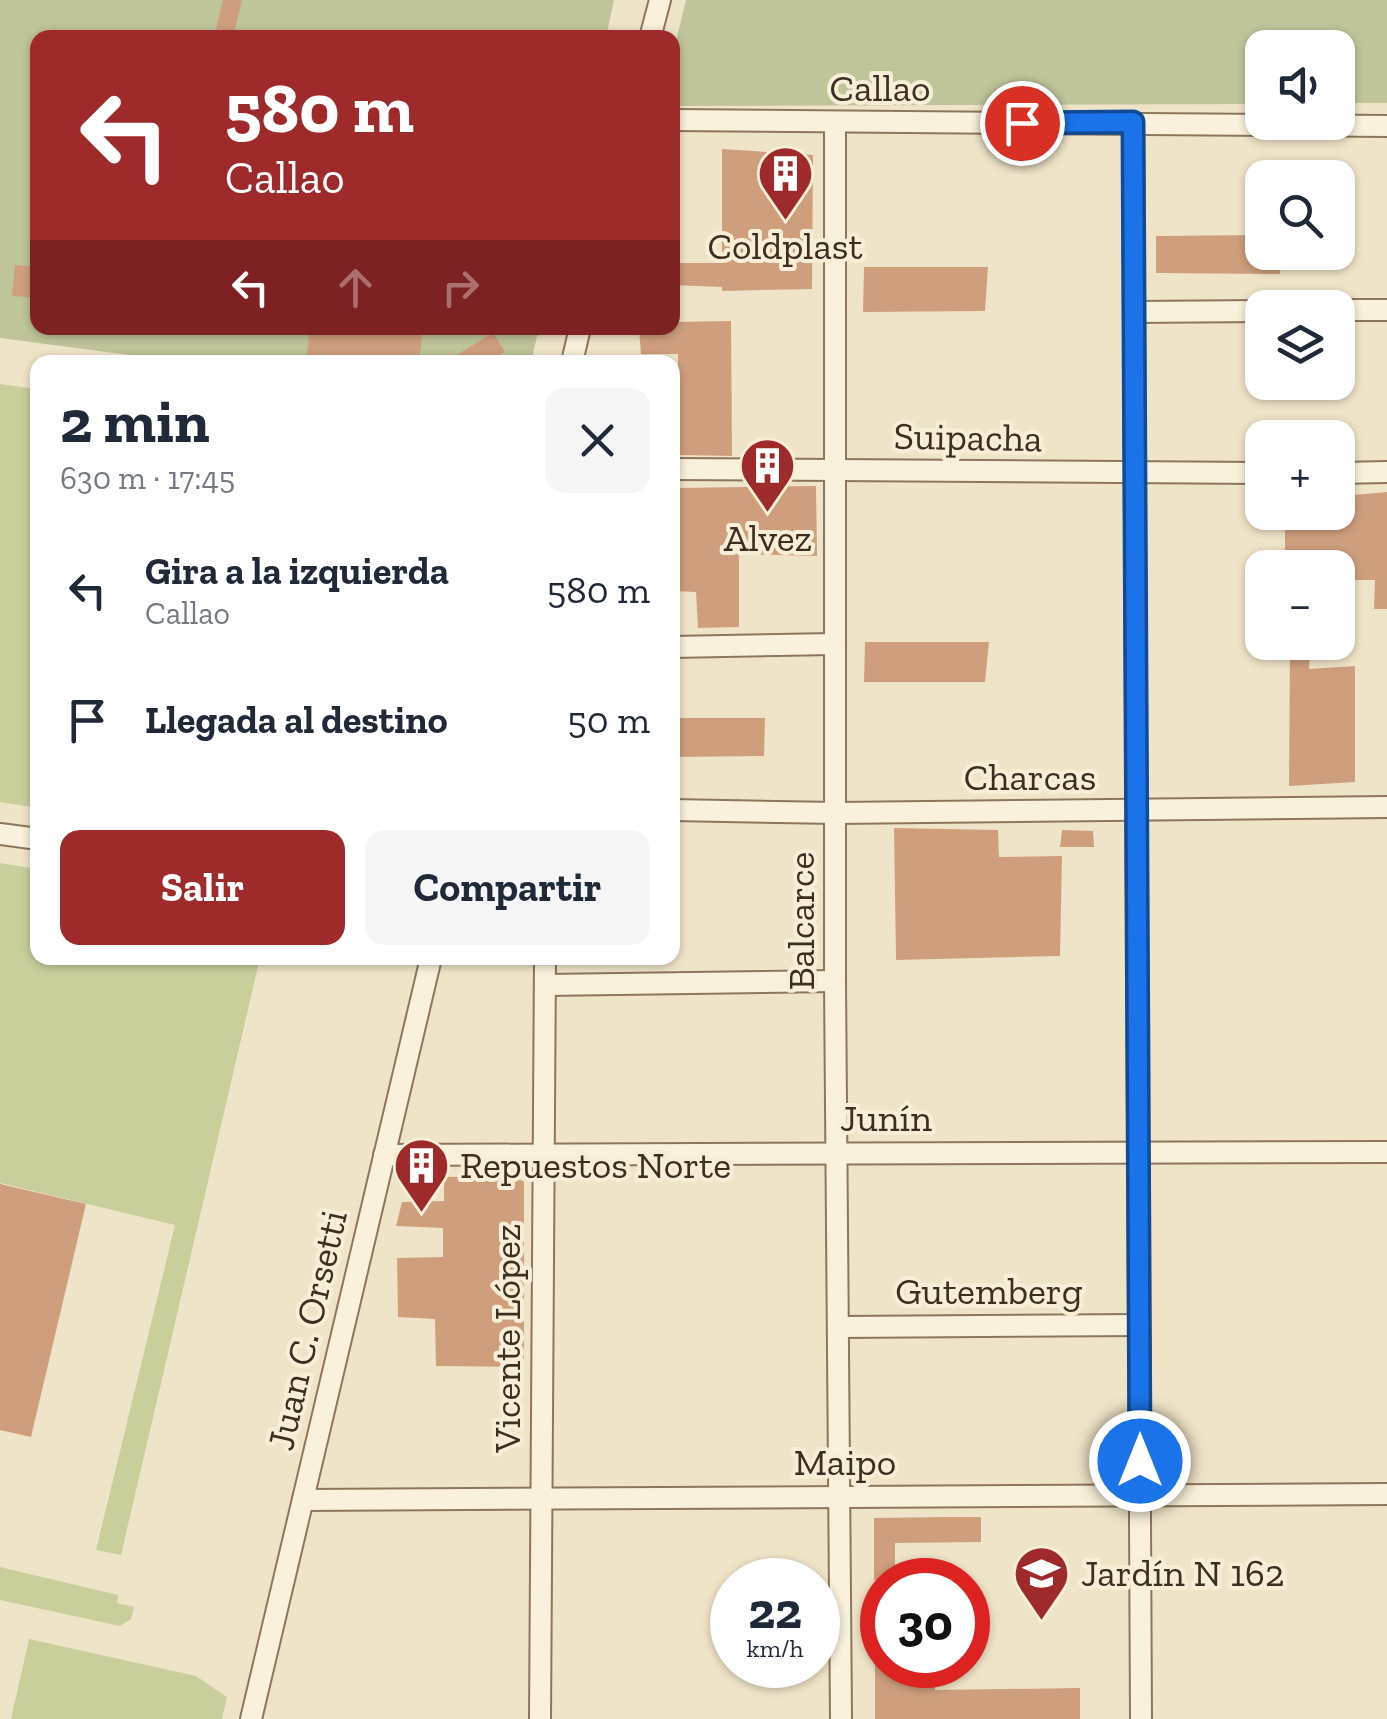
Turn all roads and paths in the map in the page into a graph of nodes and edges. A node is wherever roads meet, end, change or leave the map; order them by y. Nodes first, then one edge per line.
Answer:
1 (660, 0) edge
2 (652, 30) edge
3 (680, 120) edge
4 (1133, 122) junction
5 (835, 123) junction
6 (1387, 126) edge
7 (1355, 310) edge
8 (1387, 310) edge
9 (1245, 311) edge
10 (1134, 312) junction
11 (680, 470) edge
12 (838, 470) junction
13 (1387, 472) edge
14 (1355, 473) edge
15 (1245, 474) edge
16 (1135, 475) junction
17 (834, 644) junction
18 (680, 648) edge
19 (1387, 808) edge
20 (680, 810) edge
21 (1137, 812) junction
22 (837, 813) junction
23 (0, 834) edge
24 (30, 839) edge
25 (429, 965) edge
26 (545, 965) edge
27 (835, 980) junction
28 (545, 985) junction
29 (1387, 1152) edge
30 (1138, 1153) junction
31 (839, 1154) junction
32 (384, 1155) junction
33 (542, 1155) junction
34 (1139, 1325) junction
35 (839, 1327) junction
36 (1387, 1494) edge
37 (1140, 1495) junction
38 (842, 1497) junction
39 (542, 1498) junction
40 (303, 1500) junction
41 (251, 1719) edge
42 (540, 1719) edge
43 (841, 1719) edge
44 (1141, 1719) edge

1 - 2 street
3 - 5 street, Callao
4 - 5 street, Callao
4 - 6 street, Callao
4 - 10 street
5 - 12 street, Balcarce
7 - 8 street
9 - 10 street
10 - 16 street
11 - 12 street, Suipacha
12 - 16 street, Suipacha
12 - 17 street, Balcarce
13 - 14 street
15 - 16 street, Suipacha
16 - 21 street
17 - 18 street
17 - 22 street, Balcarce
19 - 21 street, Charcas
20 - 22 street, Charcas
21 - 22 street, Charcas
21 - 30 street
22 - 27 street, Balcarce
23 - 24 street
25 - 32 street, Juan C. Orsetti
26 - 28 street, Vicente López
27 - 28 street
27 - 31 street, Balcarce
28 - 33 street, Vicente López
29 - 30 street, Junín
30 - 31 street, Junín
30 - 34 street
31 - 33 street, Junín
31 - 35 street, Balcarce
32 - 33 street, Junín
32 - 40 street, Juan C. Orsetti
33 - 39 street, Vicente López
34 - 35 street, Gutemberg
34 - 37 street
35 - 38 street, Balcarce
36 - 37 street, Maipo
37 - 38 street, Maipo
37 - 44 street
38 - 39 street, Maipo
38 - 43 street, Balcarce
39 - 40 street, Maipo
39 - 42 street, Vicente López
40 - 41 street, Juan C. Orsetti

